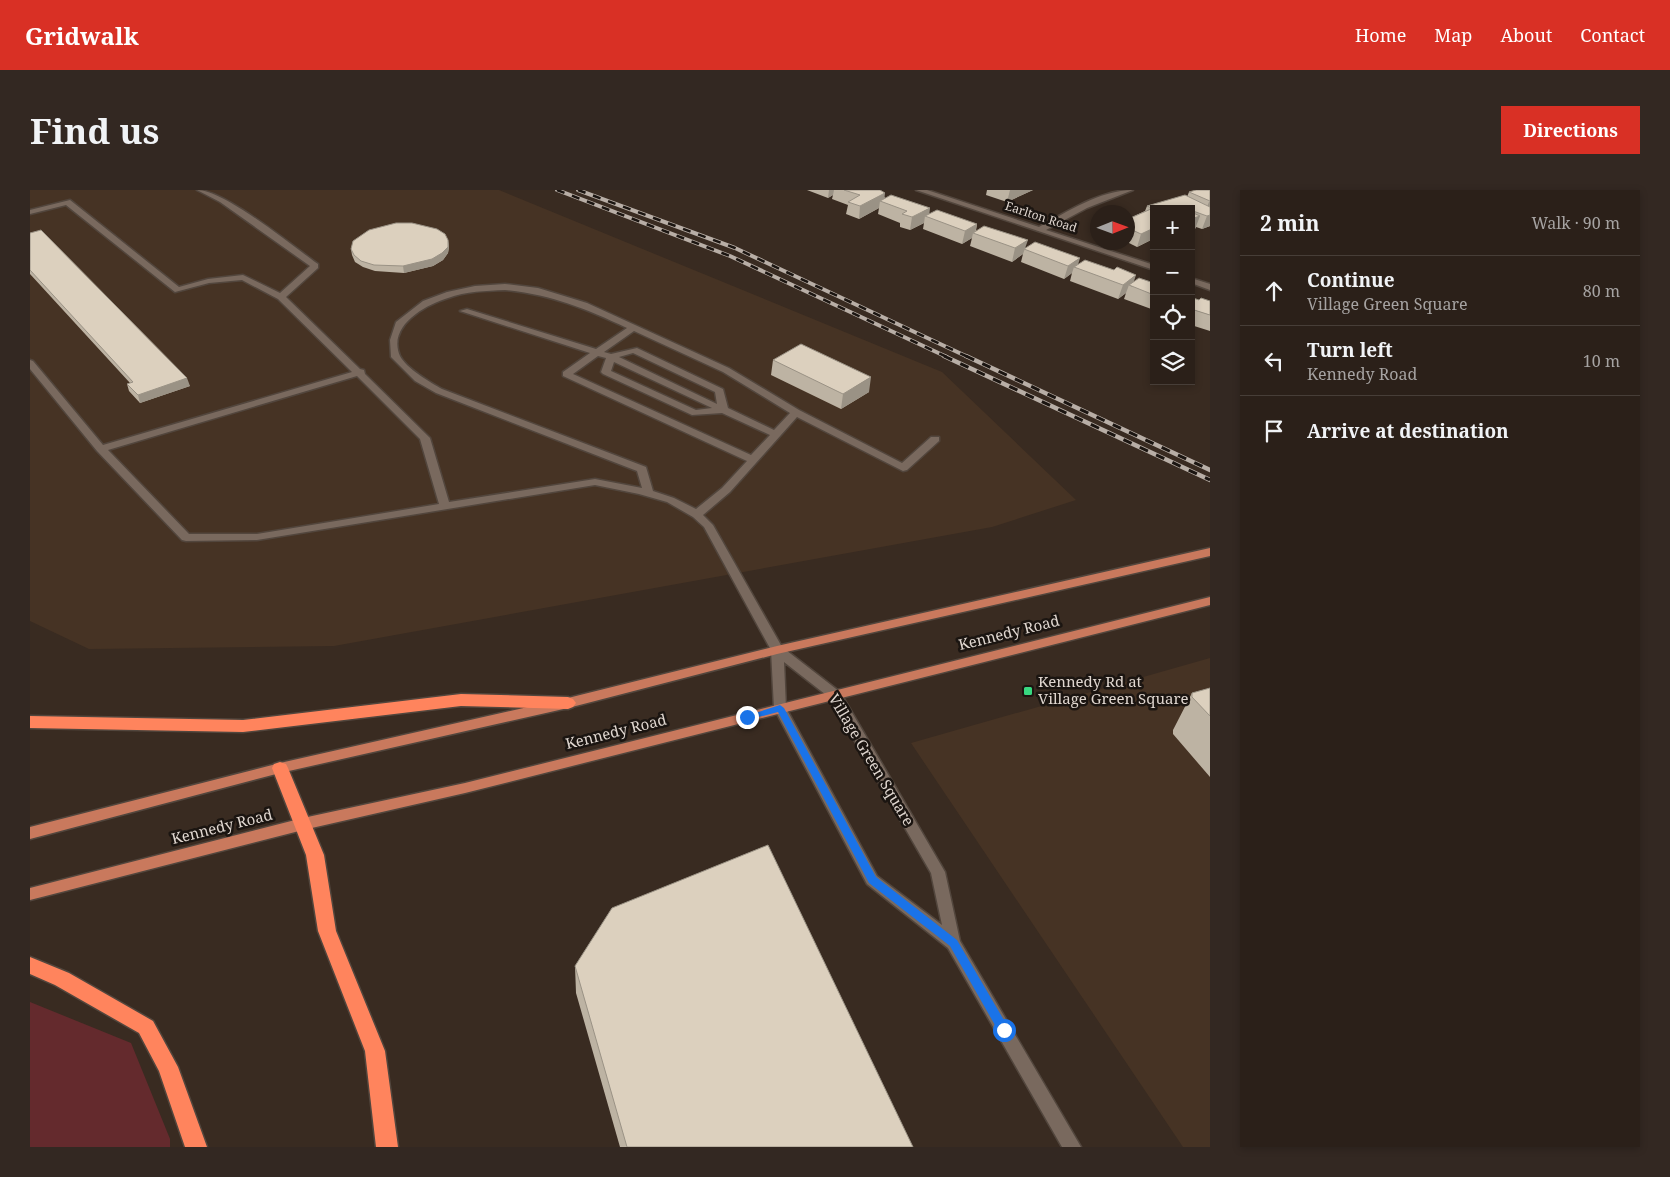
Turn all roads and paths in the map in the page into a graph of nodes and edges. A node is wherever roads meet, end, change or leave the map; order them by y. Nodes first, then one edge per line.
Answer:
1 (201, 190) edge
2 (920, 190) edge
3 (1129, 190) edge
4 (30, 212) edge
5 (1040, 230) junction
6 (1150, 267) edge
7 (1195, 281) edge
8 (1210, 287) edge
9 (281, 297) junction
10 (464, 311) dead end
11 (632, 328) junction
12 (597, 352) junction
13 (611, 357) junction
14 (30, 364) edge
15 (361, 372) junction
16 (723, 410) junction
17 (796, 412) junction
18 (775, 434) junction
19 (935, 439) dead end
20 (101, 449) junction
21 (751, 459) junction
22 (648, 491) junction
23 (445, 507) junction
24 (697, 514) junction
25 (1210, 552) edge
26 (1210, 601) edge
27 (777, 650) junction
28 (835, 694) junction
29 (568, 702) junction
30 (780, 708) junction
31 (30, 722) edge
32 (280, 768) junction
33 (303, 824) junction
34 (30, 833) edge
35 (30, 894) edge
36 (954, 943) junction
37 (30, 965) edge
38 (196, 1147) edge
39 (387, 1147) edge
40 (1072, 1147) edge

1 - 9 street
2 - 5 street, Earlton Road
3 - 5 street
4 - 9 street
5 - 6 street, Earlton Road
7 - 8 street
9 - 15 street
10 - 12 street
11 - 12 street
11 - 17 street
11 - 22 street
12 - 13 street
12 - 21 street
13 - 16 street
13 - 16 street
13 - 16 street
14 - 20 street
15 - 20 street
15 - 23 street
16 - 18 street
17 - 18 street
17 - 19 street
18 - 21 street
20 - 23 street
21 - 24 street
22 - 23 street
22 - 24 street
24 - 27 street
25 - 27 main road
26 - 28 main road, Kennedy Road
27 - 28 street, Village Green Square
27 - 29 main road
27 - 30 street, Village Green Square
28 - 30 main road, Kennedy Road
28 - 36 street, Village Green Square
29 - 31 highway
29 - 32 main road
30 - 33 main road, Kennedy Road
30 - 36 street, Village Green Square
32 - 33 highway
32 - 34 main road
33 - 35 main road, Kennedy Road
33 - 39 highway
36 - 40 street, Village Green Square
37 - 38 highway

